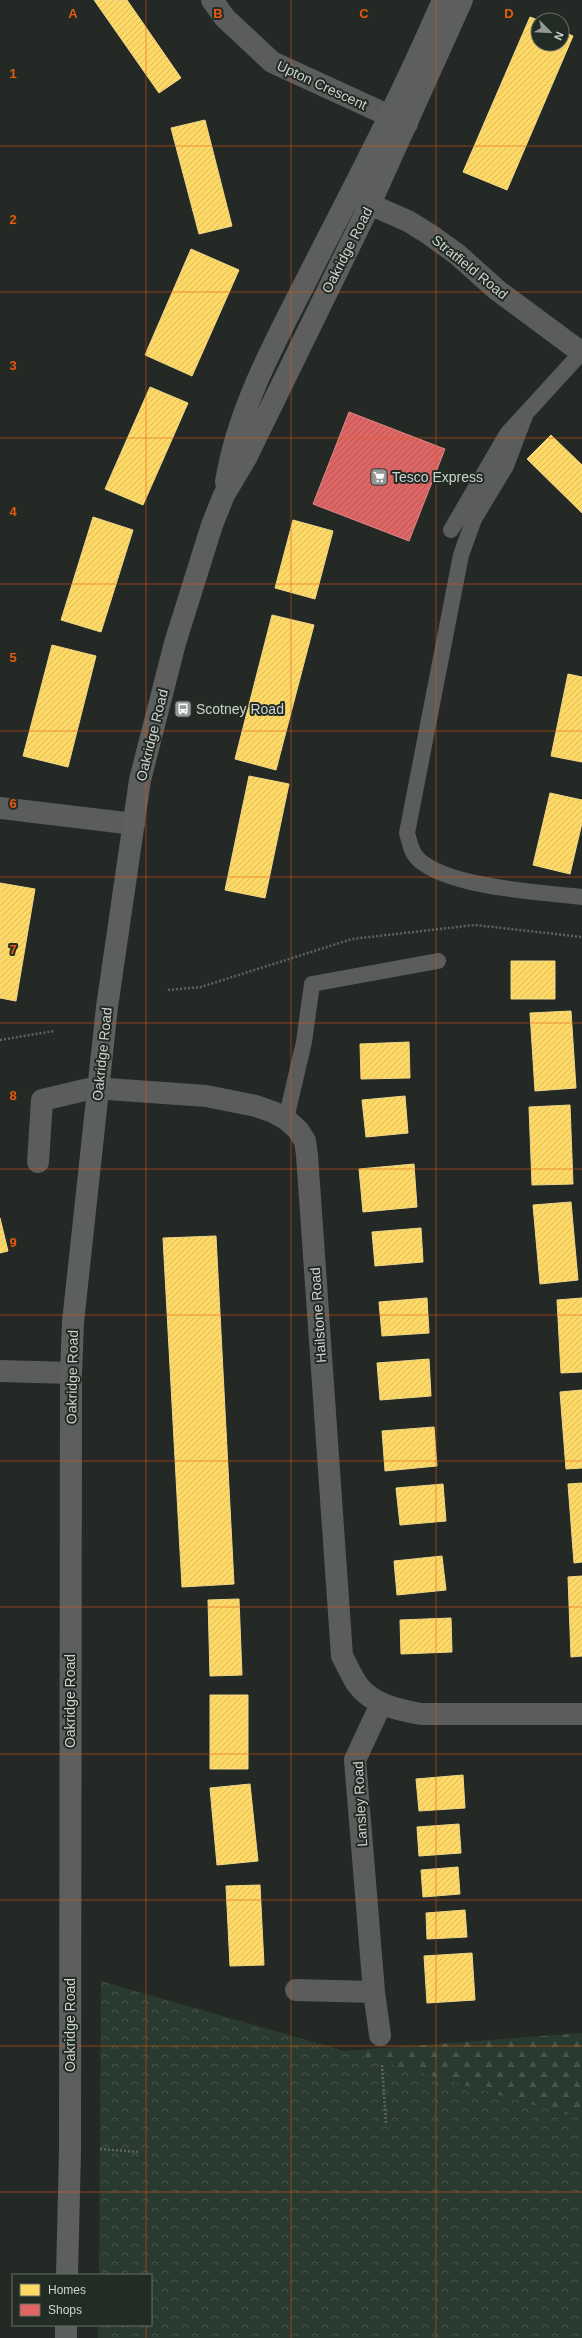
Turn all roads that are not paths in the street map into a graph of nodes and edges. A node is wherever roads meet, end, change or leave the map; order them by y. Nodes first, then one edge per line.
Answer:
1 (212, 0) edge
2 (443, 0) edge
3 (462, 0) edge
4 (399, 120) junction
5 (350, 195) junction
6 (370, 204) junction
7 (582, 353) edge
8 (526, 413) junction
9 (224, 495) junction
10 (451, 530) dead end
11 (0, 808) edge
12 (134, 824) junction
13 (582, 897) edge
14 (438, 961) dead end
15 (94, 1089) junction
16 (286, 1120) junction
17 (38, 1162) dead end
18 (0, 1371) edge
19 (71, 1373) junction
20 (381, 1704) junction
21 (582, 1714) edge
22 (296, 1990) dead end
23 (374, 1992) junction
24 (380, 2035) road end
25 (67, 2274) edge
26 (66, 2326) edge
27 (66, 2338) edge

1 - 4 street, Upton Crescent
2 - 4 street, Oakridge Road
3 - 4 street, Oakridge Road
4 - 5 street, Oakridge Road
4 - 6 street, Oakridge Road
5 - 6 street, Stratfield Road
5 - 9 street, Oakridge Road
6 - 7 street, Stratfield Road
6 - 9 street, Oakridge Road
7 - 8 lane
8 - 10 lane
8 - 13 lane
9 - 12 street, Oakridge Road
11 - 12 street
12 - 15 street, Oakridge Road
14 - 16 lane
15 - 16 street, Hailstone Road
15 - 17 street, Hailstone Road
15 - 19 street, Oakridge Road
16 - 20 street, Hailstone Road
18 - 19 street
19 - 25 street, Oakridge Road
20 - 21 street
20 - 23 street, Lansley Road
22 - 23 street
23 - 24 street, Lansley Road
26 - 27 street

